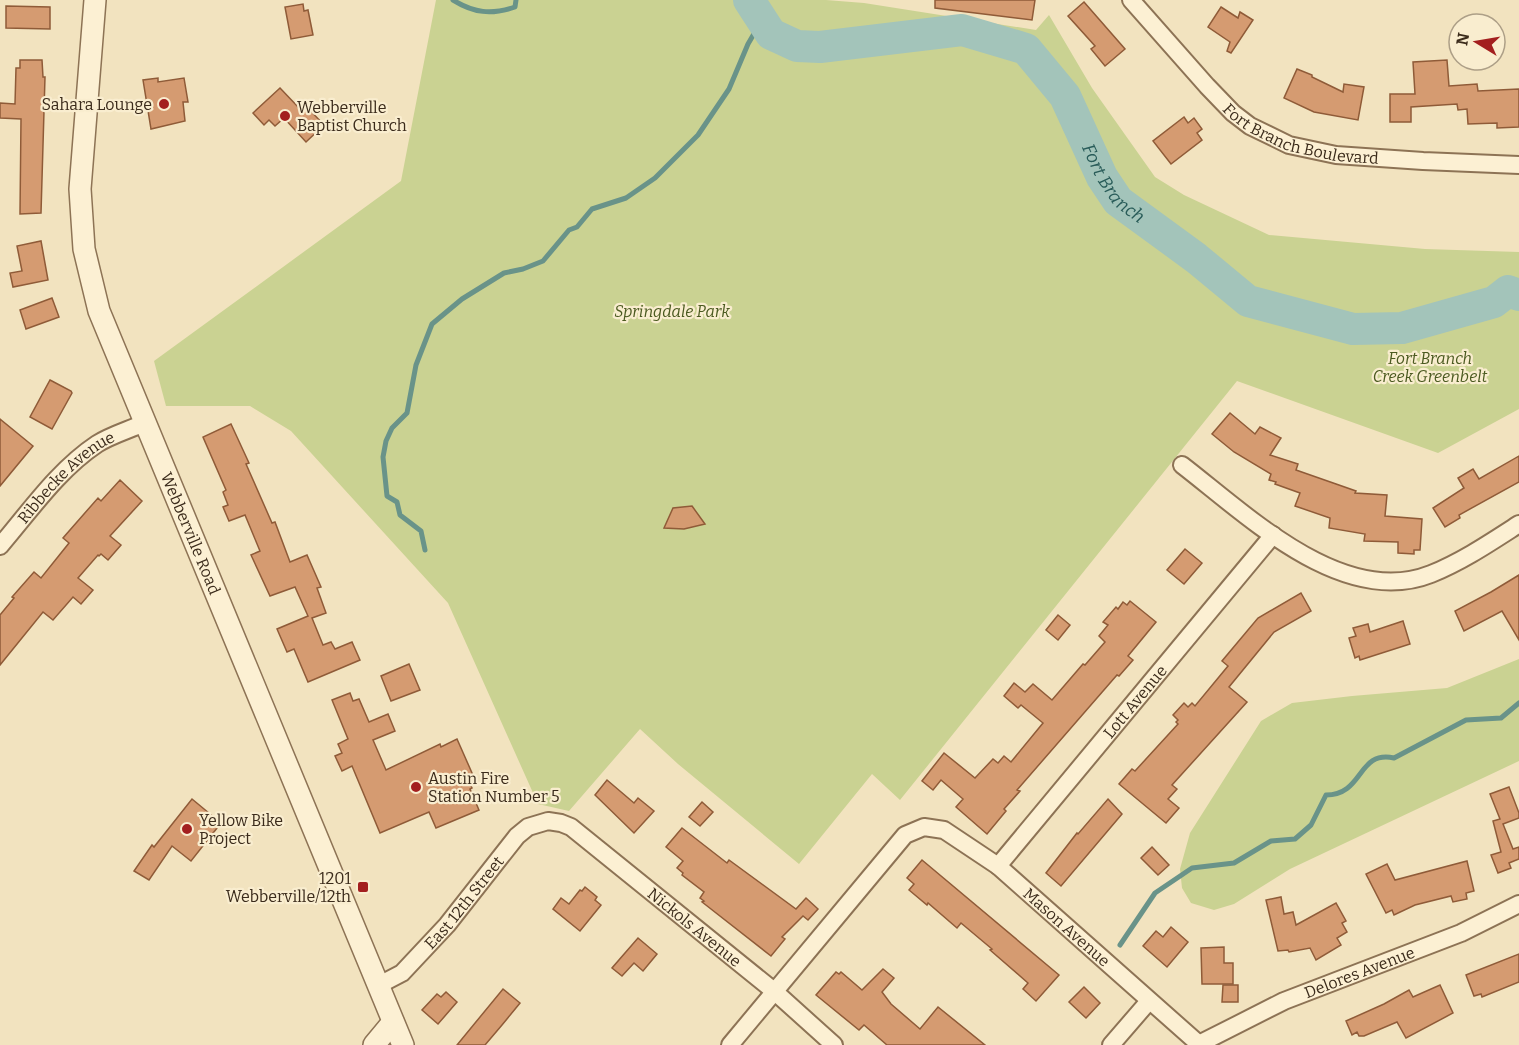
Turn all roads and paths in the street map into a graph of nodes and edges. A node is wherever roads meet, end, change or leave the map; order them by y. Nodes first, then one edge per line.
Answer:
1 (94, 0) edge
2 (1131, 0) edge
3 (1519, 165) edge
4 (144, 423) junction
5 (1182, 465) dead end
6 (1519, 524) edge
7 (1273, 535) junction
8 (0, 546) edge
9 (548, 821) joint
10 (998, 866) junction
11 (1519, 904) edge
12 (379, 985) junction
13 (774, 992) junction
14 (1149, 1001) junction
15 (393, 1022) junction
16 (374, 1045) edge
17 (403, 1045) edge
18 (730, 1045) edge
19 (834, 1045) edge
20 (1111, 1045) edge
21 (1200, 1045) edge

1 - 4 street, Webberville Road
2 - 3 street, Fort Branch Boulevard
4 - 8 street, Ribbecke Avenue
4 - 12 street, Webberville Road
5 - 7 street
6 - 7 street
7 - 10 street, Lott Avenue
9 - 12 street, East 12th Street
9 - 13 street, Nickols Avenue
10 - 13 street, Mason Avenue
10 - 14 street, Mason Avenue
11 - 21 street, Delores Avenue
12 - 15 street, Webberville Road
13 - 18 street
13 - 19 street, Nickols Avenue
14 - 20 street
14 - 21 street, Mason Avenue
15 - 16 street
15 - 17 street, Webberville Road

